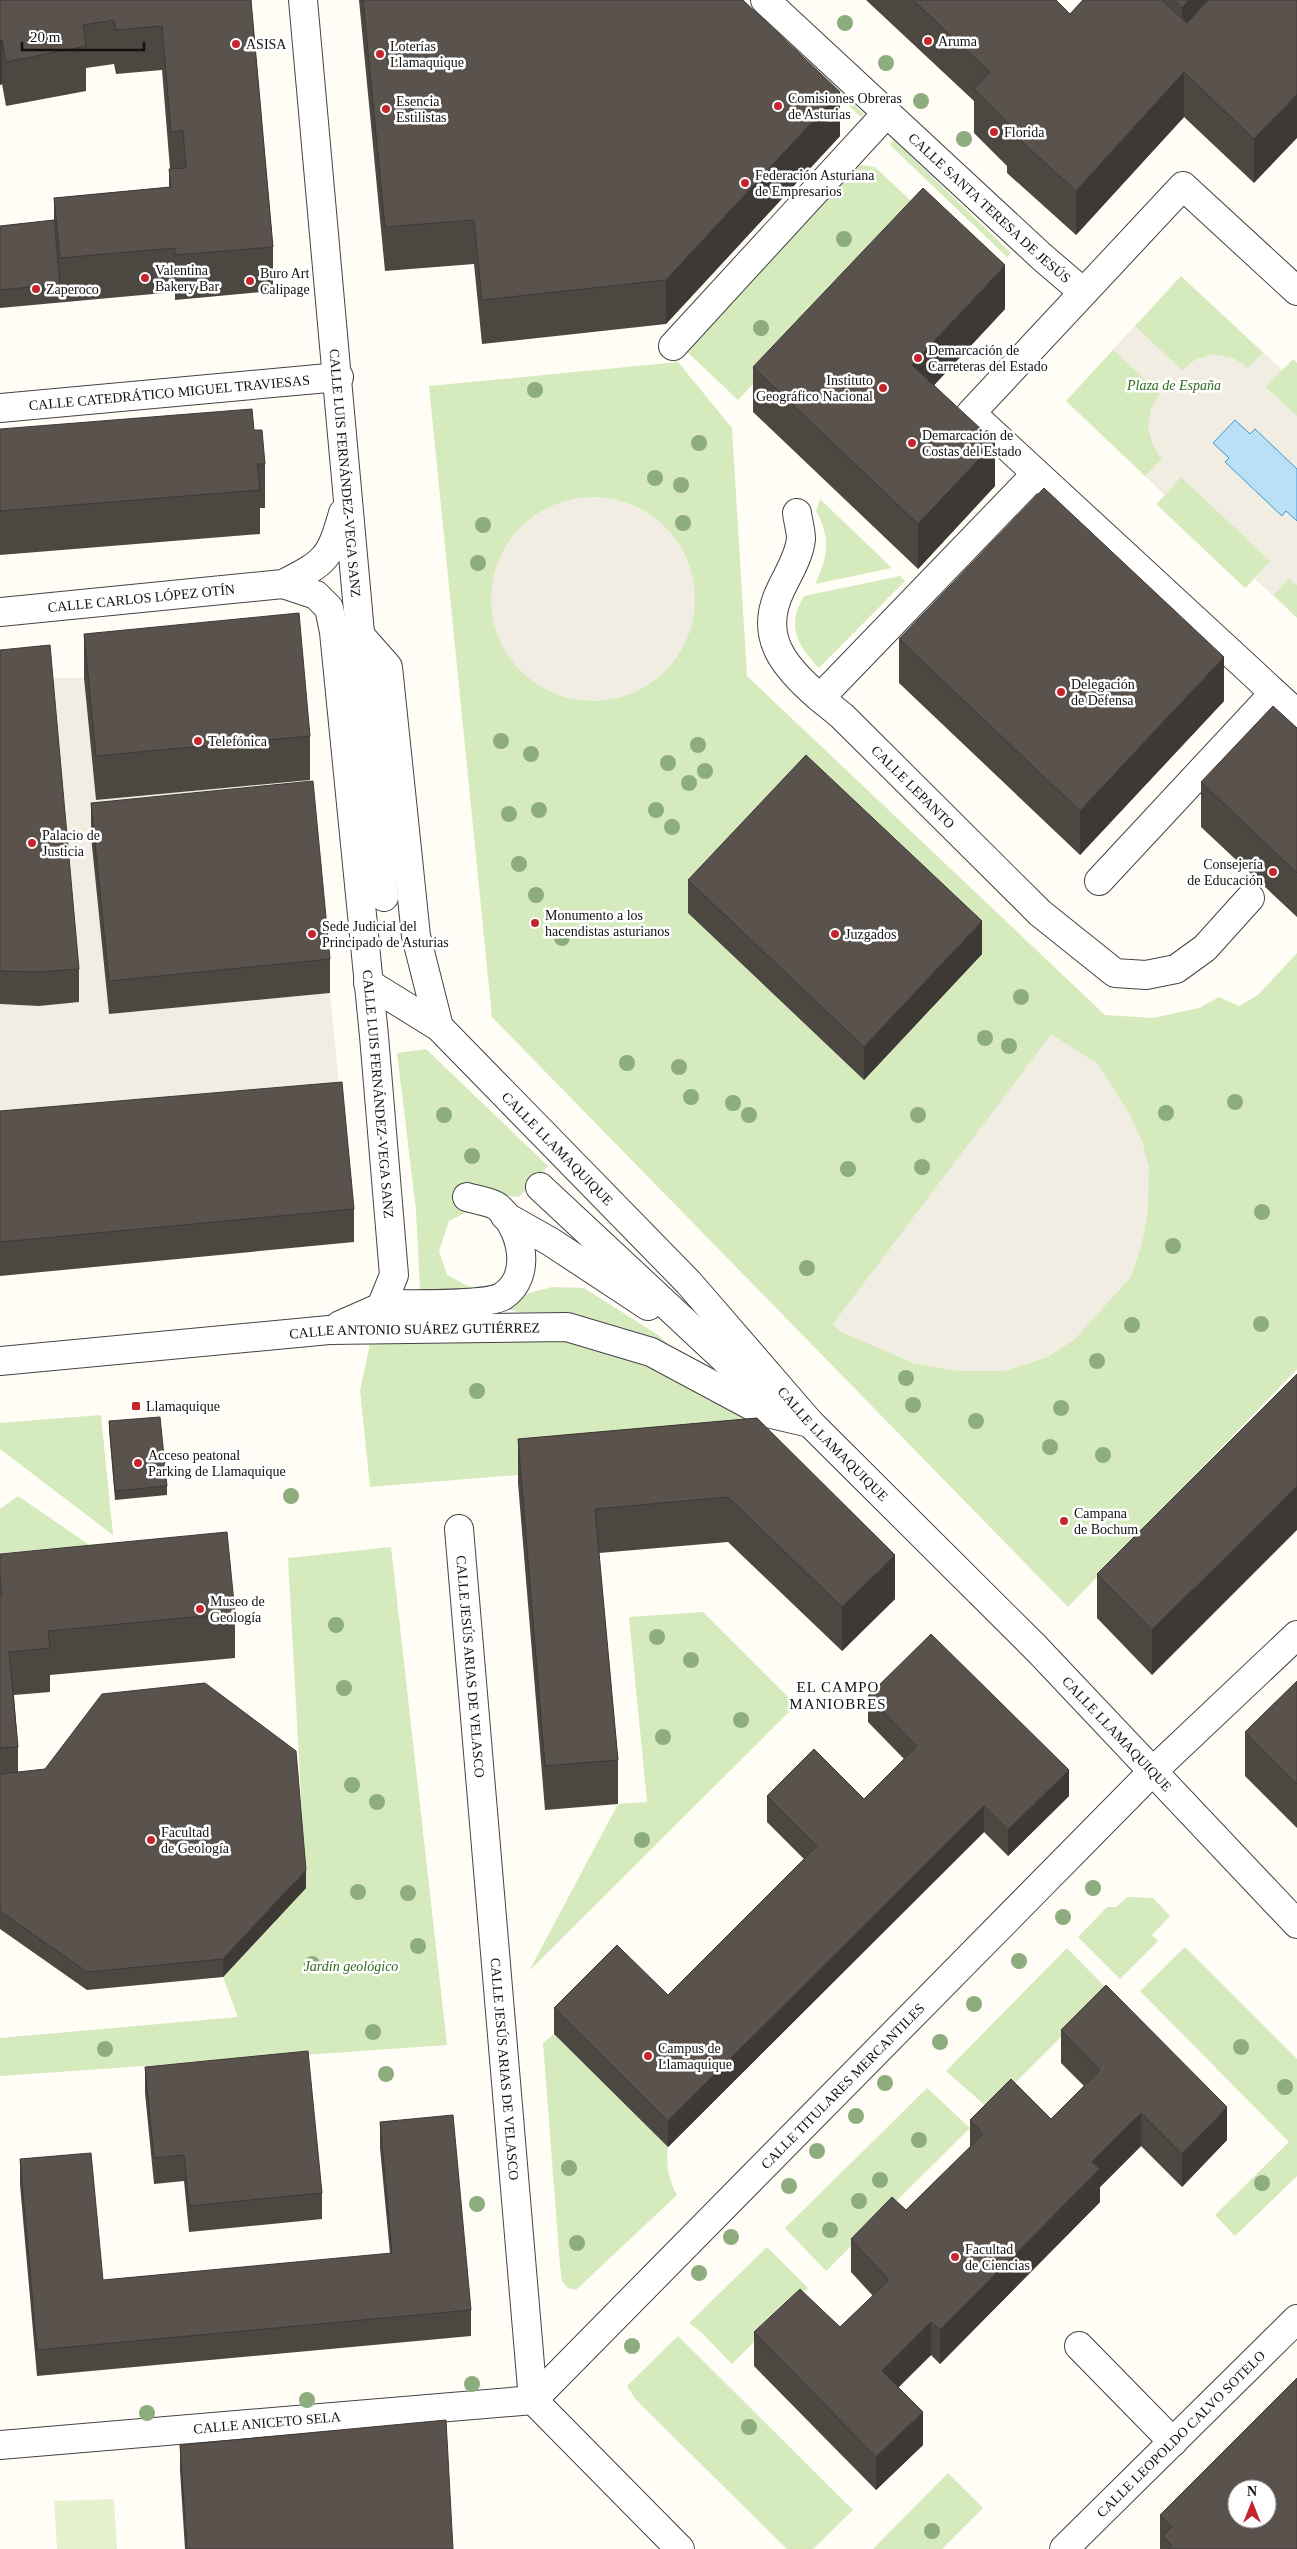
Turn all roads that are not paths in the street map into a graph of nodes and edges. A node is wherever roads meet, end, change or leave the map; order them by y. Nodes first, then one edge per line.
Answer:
1 (303, 0) edge
2 (765, 0) edge
3 (886, 114) junction
4 (1297, 291) edge
5 (1084, 292) junction
6 (673, 346) dead end
7 (339, 377) junction
8 (0, 408) edge
9 (1036, 474) junction
10 (347, 498) junction
11 (796, 513) dead end
12 (283, 584) junction
13 (0, 612) edge
14 (359, 634) junction
15 (1274, 693) junction
16 (820, 698) junction
17 (1297, 714) edge
18 (1099, 881) dead end
19 (384, 897) dead end
20 (1250, 898) dead end
21 (368, 983) junction
22 (439, 1027) junction
23 (540, 1187) dead end
24 (467, 1197) dead end
25 (505, 1216) junction
26 (382, 1304) junction
27 (329, 1330) junction
28 (716, 1351) junction
29 (0, 1361) edge
30 (810, 1423) junction
31 (459, 1529) dead end
32 (1297, 1635) edge
33 (1152, 1772) junction
34 (1297, 1924) edge
35 (1297, 2319) edge
36 (1079, 2346) dead end
37 (533, 2400) junction
38 (1173, 2442) junction
39 (0, 2445) edge
40 (680, 2549) edge
41 (1064, 2549) edge

1 - 7 street, CALLE LUIS FERNÁNDEZ-VEGA SANZ
2 - 3 street, CALLE SANTA TERESA DE JESÚS
3 - 5 street, CALLE SANTA TERESA DE JESÚS
3 - 6 street
4 - 5 street
5 - 9 street
7 - 8 street, CALLE CATEDRÁTICO MIGUEL TRAVIESAS
7 - 10 street, CALLE LUIS FERNÁNDEZ-VEGA SANZ
9 - 15 street
9 - 16 street
10 - 12 street
10 - 14 street, CALLE LUIS FERNÁNDEZ-VEGA SANZ
11 - 16 street, CALLE LEPANTO
12 - 13 street, CALLE CARLOS LÓPEZ OTÍN
12 - 21 street, CALLE LUIS FERNÁNDEZ-VEGA SANZ
14 - 19 street, CALLE LUIS FERNÁNDEZ-VEGA SANZ
14 - 22 street
15 - 17 street
15 - 18 street
16 - 20 street, CALLE LEPANTO
21 - 22 street, CALLE LLAMAQUIQUE
21 - 26 street, CALLE LUIS FERNÁNDEZ-VEGA SANZ
22 - 30 street, CALLE LLAMAQUIQUE
23 - 28 street
24 - 25 street
25 - 26 street
25 - 28 street
26 - 27 street
27 - 29 street, CALLE ANTONIO SUÁREZ GUTIÉRREZ
27 - 30 street, CALLE ANTONIO SUÁREZ GUTIÉRREZ
28 - 30 street
30 - 33 street, CALLE LLAMAQUIQUE
31 - 37 street, CALLE JESÚS ARIAS DE VELASCO
32 - 33 street, CALLE TITULARES MERCANTILES
33 - 34 street, CALLE LLAMAQUIQUE
33 - 37 street, CALLE TITULARES MERCANTILES
35 - 38 street, CALLE LEOPOLDO CALVO SOTELO
36 - 38 street
37 - 39 street, CALLE ANICETO SELA
37 - 40 street
38 - 41 street, CALLE LEOPOLDO CALVO SOTELO

